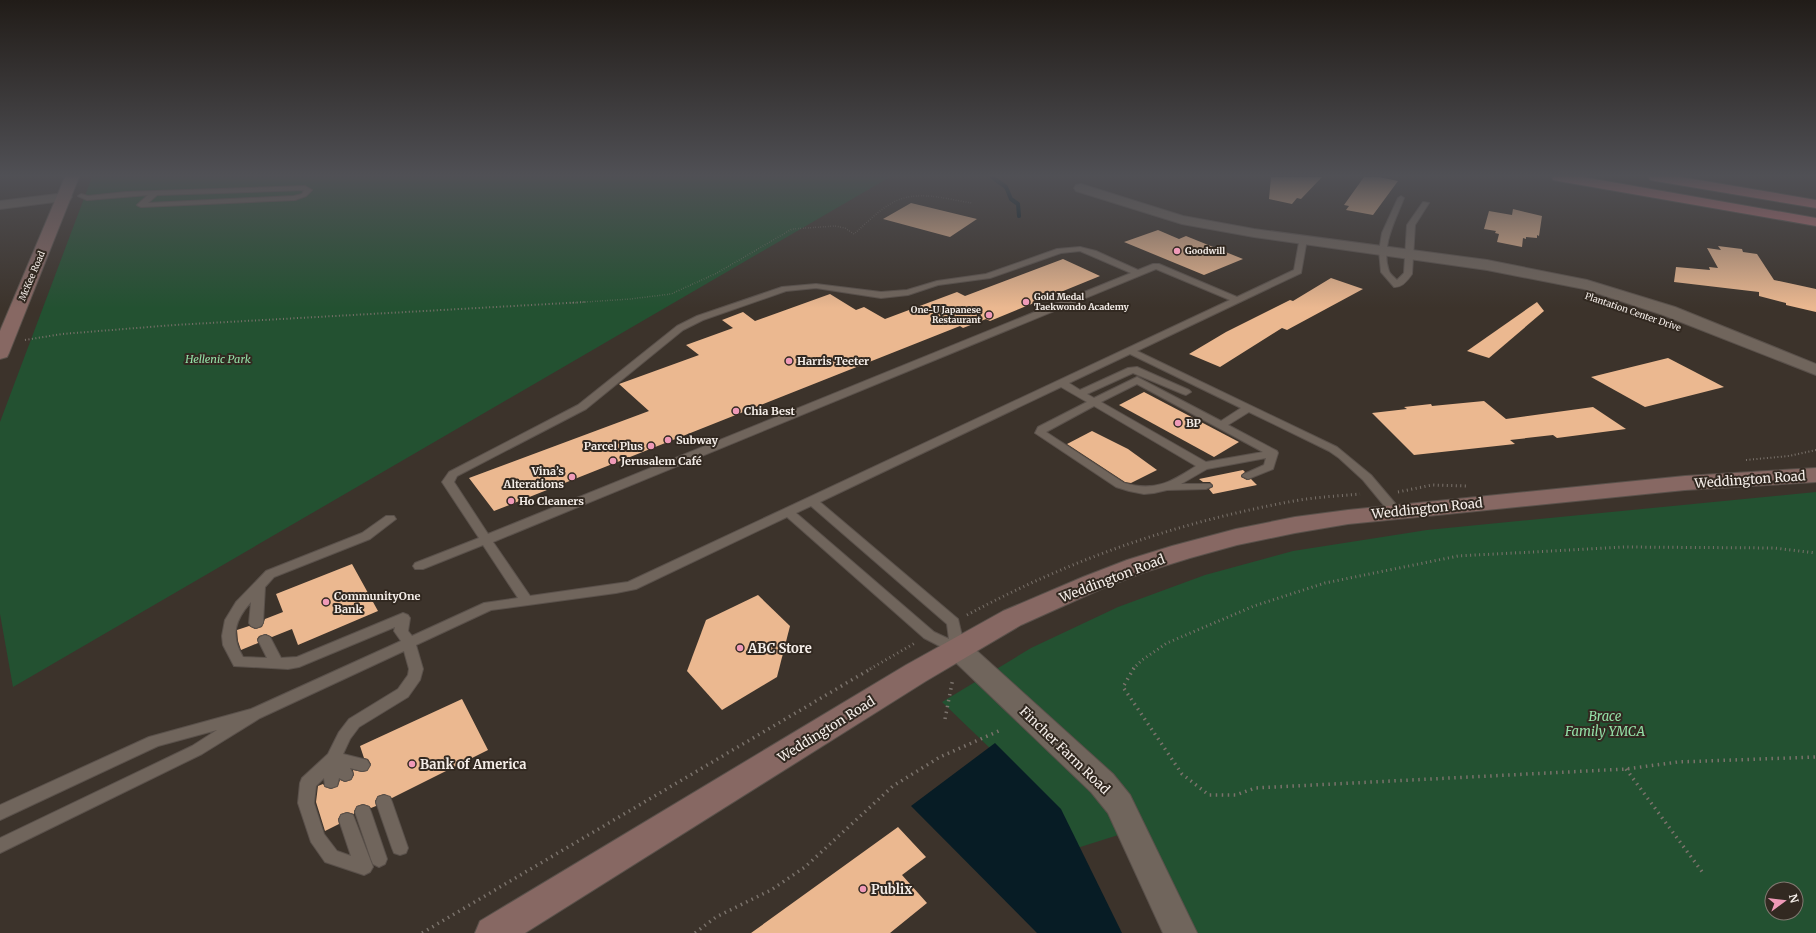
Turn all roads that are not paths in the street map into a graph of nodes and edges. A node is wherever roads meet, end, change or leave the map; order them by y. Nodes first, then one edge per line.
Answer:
1 (54, 221) edge
2 (1185, 221) edge
3 (1391, 221) edge
4 (1414, 221) edge
5 (1303, 239) junction
6 (1383, 251) junction
7 (1408, 255) junction
8 (1443, 260) junction
9 (1137, 273) junction
10 (1237, 300) junction
11 (2, 348) edge
12 (1131, 351) junction
13 (1816, 370) edge
14 (1061, 383) junction
15 (1200, 384) junction
16 (1816, 384) edge
17 (1186, 392) junction
18 (1079, 394) junction
19 (1173, 399) junction
20 (1093, 402) junction
21 (1249, 408) junction
22 (1221, 425) junction
23 (1273, 453) junction
24 (1204, 466) junction
25 (1816, 475) edge
26 (1248, 476) dead end
27 (1206, 486) dead end
28 (1168, 488) junction
29 (812, 501) junction
30 (1389, 504) junction
31 (788, 512) junction
32 (390, 519) dead end
33 (486, 540) junction
34 (419, 566) dead end
35 (259, 586) junction
36 (527, 602) junction
37 (256, 622) dead end
38 (956, 635) junction
39 (265, 640) dead end
40 (409, 643) junction
41 (277, 663) junction
42 (255, 714) junction
43 (334, 758) junction
44 (362, 765) dead end
45 (345, 774) dead end
46 (331, 781) dead end
47 (384, 802) dead end
48 (363, 812) dead end
49 (0, 813) edge
50 (347, 820) dead end
51 (0, 846) edge
52 (400, 848) dead end
53 (379, 859) dead end
54 (494, 933) edge
55 (1180, 933) edge

1 - 11 main road, McKee Road
2 - 5 street, Plantation Center Drive
3 - 6 lane
4 - 7 lane
5 - 6 street, Plantation Center Drive
5 - 10 lane
6 - 7 street, Plantation Center Drive
6 - 7 lane
7 - 8 street, Plantation Center Drive
8 - 13 street, Plantation Center Drive
8 - 16 street, Plantation Center Drive
9 - 10 lane
9 - 33 lane
9 - 33 lane
10 - 12 lane
12 - 14 lane
12 - 15 lane
14 - 18 lane
14 - 29 lane
15 - 17 lane
15 - 21 lane
17 - 18 lane
17 - 19 lane
18 - 20 lane
19 - 20 lane
19 - 22 lane
20 - 24 lane
20 - 28 lane
21 - 22 lane
21 - 30 lane
22 - 23 lane
23 - 24 lane
23 - 26 lane
24 - 28 lane
25 - 30 main road, Weddington Road
27 - 28 lane
29 - 31 lane
29 - 38 lane
30 - 38 main road, Weddington Road
31 - 36 lane
31 - 38 lane
32 - 35 lane
33 - 34 lane
33 - 36 lane
35 - 37 lane
35 - 41 lane
36 - 40 lane
38 - 54 main road, Weddington Road
38 - 55 street, Fincher Farm Road
39 - 41 lane
40 - 41 lane
40 - 42 lane
40 - 43 lane
42 - 49 lane
42 - 51 lane
43 - 44 lane
43 - 45 lane
43 - 46 lane
43 - 50 lane
47 - 52 lane
48 - 53 lane

